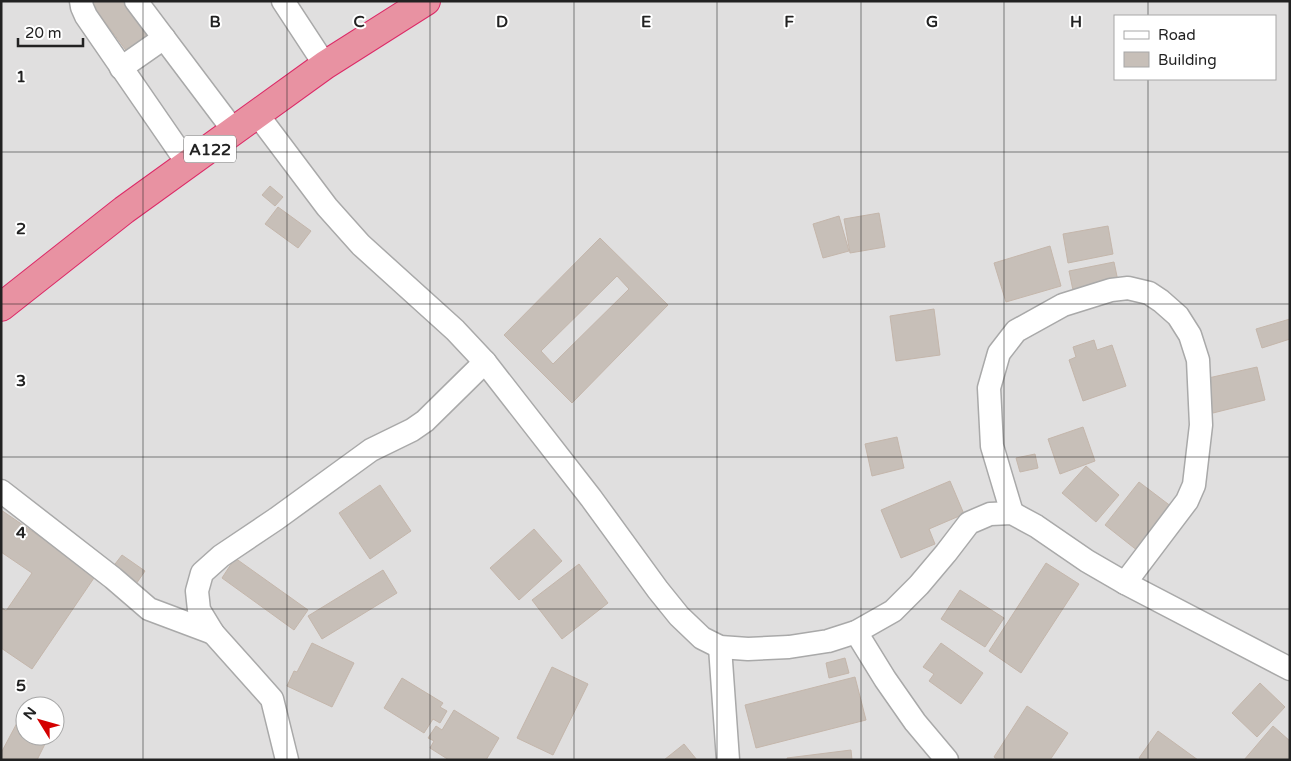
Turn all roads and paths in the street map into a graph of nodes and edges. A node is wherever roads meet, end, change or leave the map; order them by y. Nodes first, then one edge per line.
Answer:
1 (81, 1) edge
2 (136, 1) edge
3 (283, 1) edge
4 (426, 1) edge
5 (164, 38) junction
6 (326, 65) junction
7 (121, 68) junction
8 (257, 114) junction
9 (234, 131) junction
10 (188, 164) junction
11 (1, 307) edge
12 (485, 362) junction
13 (1, 491) edge
14 (1012, 514) junction
15 (1124, 583) junction
16 (856, 632) junction
17 (213, 633) junction
18 (720, 647) junction
19 (1290, 668) edge
20 (287, 760) edge
21 (728, 760) edge
22 (947, 760) edge

1 - 7 street
2 - 5 street
3 - 6 street
4 - 6 highway, A122
5 - 7 street
5 - 9 street
6 - 8 highway, A122
7 - 10 street
8 - 9 highway, A122
8 - 12 street
9 - 10 highway, A122
10 - 11 highway, A122
12 - 17 street
12 - 18 street
13 - 17 street
14 - 15 street
14 - 15 street
14 - 16 street
15 - 19 street
16 - 18 street
16 - 22 street
17 - 20 street
18 - 21 street

